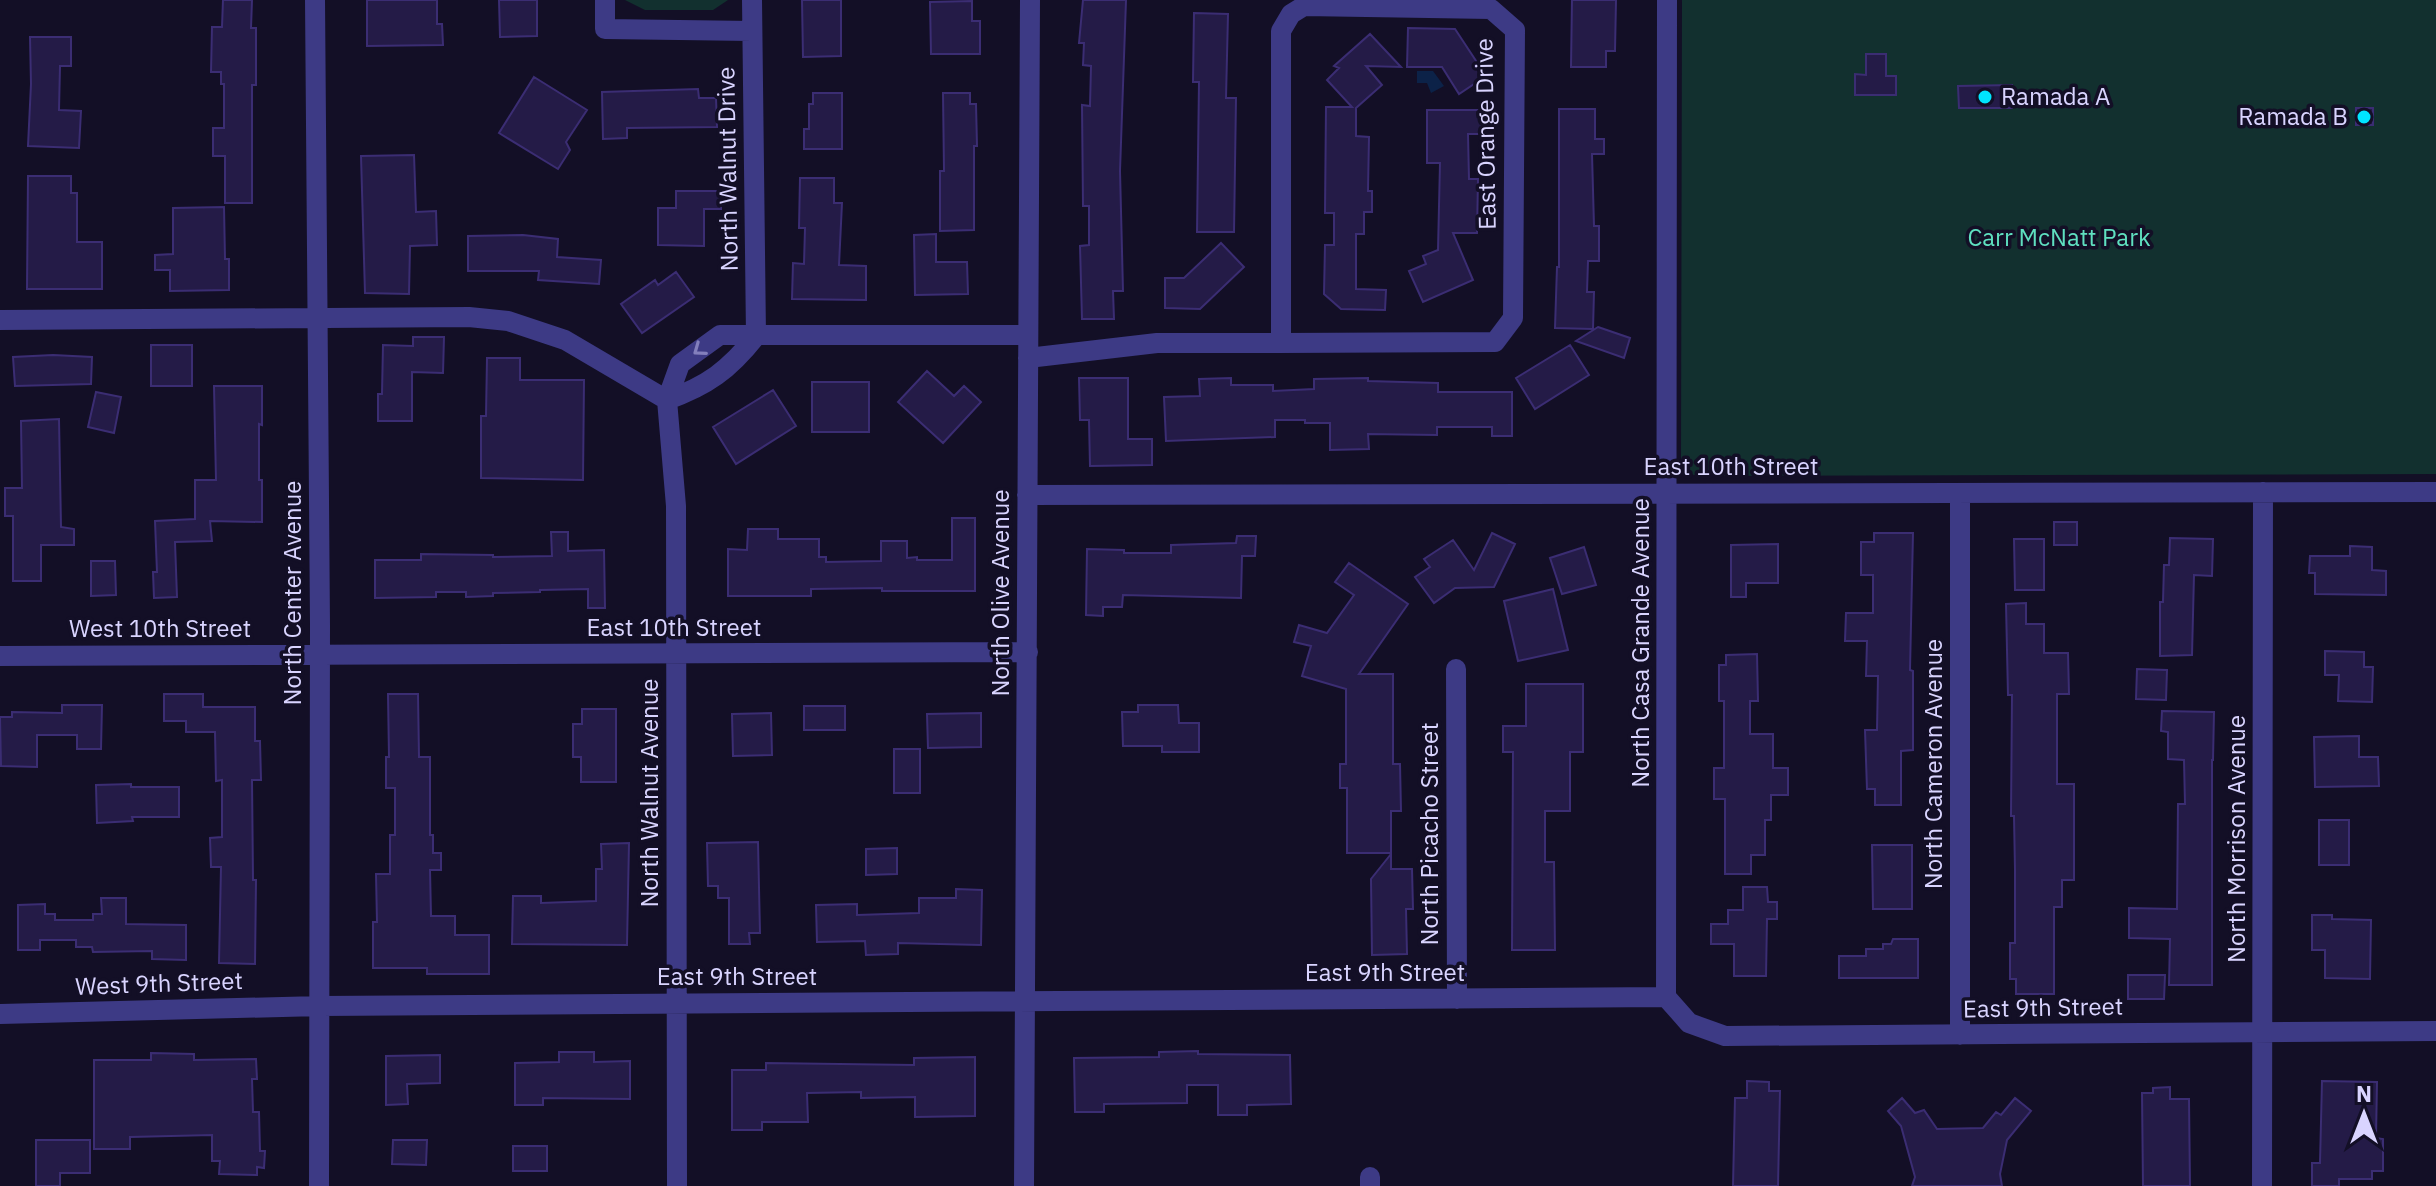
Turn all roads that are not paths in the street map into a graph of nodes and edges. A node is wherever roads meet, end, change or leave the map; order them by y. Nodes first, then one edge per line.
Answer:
1 (315, 0) edge
2 (605, 0) edge
3 (752, 0) edge
4 (1030, 0) edge
5 (1667, 0) edge
6 (752, 31) junction
7 (317, 319) junction
8 (0, 320) edge
9 (1028, 335) junction
10 (756, 336) junction
11 (1281, 343) junction
12 (1028, 358) junction
13 (667, 400) junction
14 (2263, 492) junction
15 (2436, 492) edge
16 (1668, 493) junction
17 (1960, 493) junction
18 (1027, 495) junction
19 (1028, 652) junction
20 (676, 654) junction
21 (320, 655) junction
22 (0, 656) edge
23 (1456, 669) dead end
24 (1666, 997) junction
25 (1457, 999) junction
26 (1025, 1001) junction
27 (677, 1003) junction
28 (320, 1006) junction
29 (0, 1014) edge
30 (2436, 1031) edge
31 (2263, 1032) junction
32 (1960, 1035) junction
33 (319, 1186) edge
34 (677, 1186) edge
35 (1024, 1186) edge
36 (2262, 1186) edge

1 - 7 street, North Center Avenue
2 - 6 street
3 - 6 street, North Walnut Drive
4 - 9 street, North Olive Avenue
5 - 16 street, North Casa Grande Avenue
6 - 10 street, North Walnut Drive
7 - 8 street
7 - 13 street
7 - 21 street, North Center Avenue
9 - 10 street
9 - 12 street, North Olive Avenue
10 - 13 street
10 -> 13 street
11 - 11 street, East Orange Drive
11 - 12 street, East Orange Drive
12 - 18 street, North Olive Avenue
13 - 20 street, North Walnut Avenue
14 - 15 street, East 10th Street
14 - 17 street, East 10th Street
14 - 31 street, North Morrison Avenue
16 - 17 street, East 10th Street
16 - 18 street, East 10th Street
16 - 24 street, North Casa Grande Avenue
17 - 32 street, North Cameron Avenue
18 - 19 street, North Olive Avenue
19 - 20 street, East 10th Street
19 - 26 street, North Olive Avenue
20 - 21 street, East 10th Street
20 - 27 street, North Walnut Avenue
21 - 22 street, West 10th Street
21 - 28 street, North Center Avenue
23 - 25 street, North Picacho Street
24 - 25 street, East 9th Street
24 - 32 street, East 9th Street
25 - 26 street, East 9th Street
26 - 27 street, East 9th Street
26 - 35 street, North Olive Avenue
27 - 28 street, East 9th Street
27 - 34 street, North Walnut Avenue
28 - 29 street, West 9th Street
28 - 33 street, North Center Avenue
30 - 31 street, East 9th Street
31 - 32 street, East 9th Street
31 - 36 street, North Morrison Avenue

